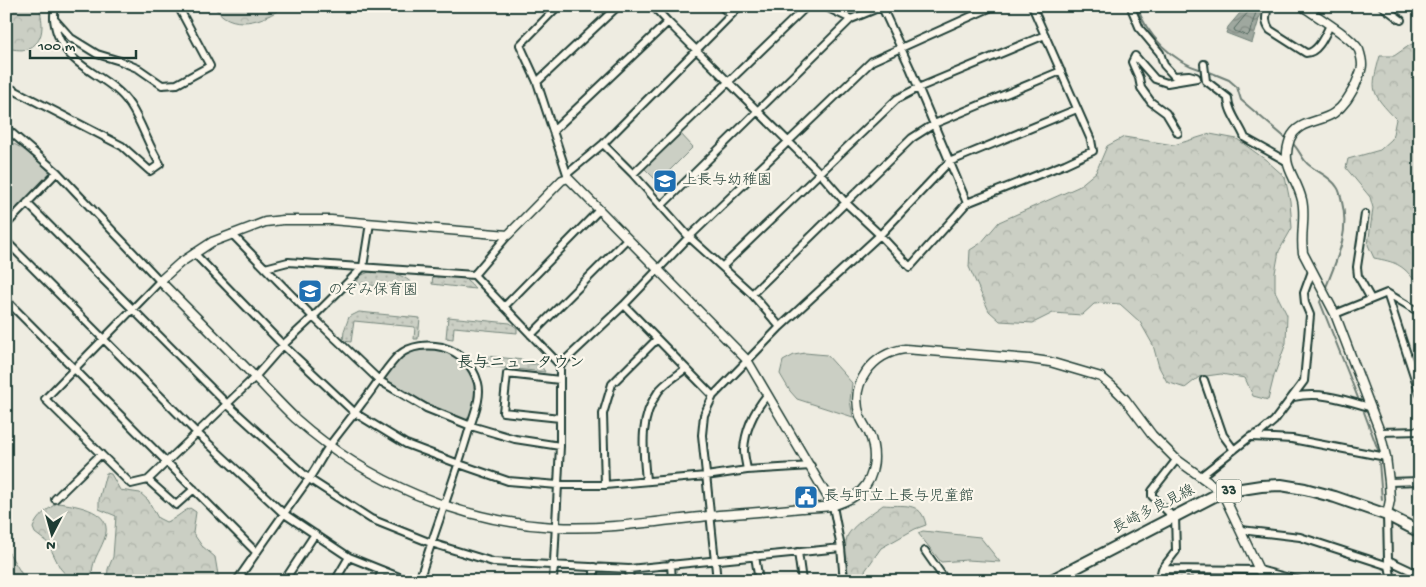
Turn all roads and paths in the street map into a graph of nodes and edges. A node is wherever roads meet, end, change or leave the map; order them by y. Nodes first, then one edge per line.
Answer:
1 (55, 6) edge
2 (178, 6) edge
3 (558, 6) edge
4 (618, 6) edge
5 (652, 6) edge
6 (721, 6) edge
7 (740, 6) edge
8 (807, 6) edge
9 (824, 6) edge
10 (882, 6) edge
11 (994, 6) edge
12 (1032, 6) edge
13 (1268, 6) edge
14 (1302, 6) edge
15 (1382, 6) edge
16 (1132, 10) dead end
17 (731, 15) junction
18 (53, 17) junction
19 (851, 19) junction
20 (1401, 20) dead end
21 (668, 22) junction
22 (1330, 25) junction
23 (1045, 35) junction
24 (902, 48) junction
25 (696, 50) junction
26 (1204, 64) dead end
27 (1061, 70) junction
28 (1197, 78) junction
29 (1205, 78) junction
30 (536, 82) junction
31 (729, 83) junction
32 (6, 86) edge
33 (918, 88) junction
34 (1077, 109) junction
35 (758, 112) junction
36 (934, 124) junction
37 (553, 131) junction
38 (8, 132) edge
39 (1178, 133) dead end
40 (788, 142) junction
41 (603, 144) junction
42 (1286, 161) junction
43 (949, 162) junction
44 (57, 172) junction
45 (820, 173) junction
46 (633, 174) junction
47 (568, 176) junction
48 (845, 202) junction
49 (27, 203) junction
50 (967, 204) junction
51 (661, 206) junction
52 (599, 210) junction
53 (1365, 214) dead end
54 (370, 224) junction
55 (6, 225) edge
56 (232, 234) junction
57 (508, 235) junction
58 (880, 235) junction
59 (689, 237) junction
60 (627, 239) junction
61 (6, 241) edge
62 (194, 253) junction
63 (723, 266) junction
64 (363, 267) junction
65 (265, 268) junction
66 (658, 270) junction
67 (1312, 271) junction
68 (474, 276) junction
69 (160, 281) junction
70 (1387, 293) junction
71 (752, 294) junction
72 (1371, 299) junction
73 (6, 300) edge
74 (624, 305) junction
75 (504, 307) junction
76 (132, 309) junction
77 (1420, 310) edge
78 (1335, 314) junction
79 (314, 317) junction
80 (780, 327) junction
81 (531, 335) junction
82 (102, 338) junction
83 (657, 339) junction
84 (283, 345) junction
85 (747, 360) junction
86 (560, 365) junction
87 (74, 368) junction
88 (685, 369) junction
89 (255, 377) junction
90 (560, 380) junction
91 (1204, 380) dead end
92 (380, 381) junction
93 (1420, 394) edge
94 (767, 395) junction
95 (713, 396) junction
96 (1294, 397) junction
97 (227, 404) junction
98 (1369, 407) junction
99 (355, 413) junction
100 (560, 418) junction
101 (471, 426) junction
102 (1420, 431) edge
103 (1380, 432) junction
104 (197, 433) junction
105 (1250, 437) junction
106 (329, 446) junction
107 (560, 446) junction
108 (1234, 450) junction
109 (101, 454) junction
110 (1386, 456) junction
111 (1177, 459) junction
112 (167, 462) junction
113 (460, 464) junction
114 (812, 466) junction
115 (747, 470) junction
116 (706, 476) junction
117 (1201, 476) junction
118 (309, 479) junction
119 (148, 480) junction
120 (646, 480) junction
121 (1420, 481) edge
122 (1389, 482) junction
123 (558, 485) junction
124 (605, 485) junction
125 (194, 489) junction
126 (1222, 492) junction
127 (56, 499) dead end
128 (445, 505) junction
129 (833, 506) junction
130 (283, 513) junction
131 (1387, 515) junction
132 (711, 516) junction
133 (1174, 517) junction
134 (556, 528) junction
135 (1241, 530) junction
136 (1420, 532) edge
137 (315, 534) junction
138 (431, 543) junction
139 (841, 548) junction
140 (926, 551) dead end
141 (256, 552) junction
142 (798, 552) junction
143 (755, 556) junction
144 (349, 557) junction
145 (715, 560) junction
146 (1388, 563) junction
147 (671, 564) junction
148 (553, 566) junction
149 (594, 568) junction
150 (629, 569) junction
151 (382, 570) junction
152 (1162, 570) junction
153 (1263, 575) edge
154 (1420, 575) edge
155 (240, 581) edge
156 (284, 581) edge
157 (335, 581) edge
158 (378, 581) edge
159 (408, 581) edge
160 (418, 581) edge
161 (553, 581) edge
162 (594, 581) edge
163 (630, 581) edge
164 (672, 581) edge
165 (717, 581) edge
166 (758, 581) edge
167 (802, 581) edge
168 (844, 581) edge
169 (946, 581) edge
170 (1050, 581) edge
171 (1159, 581) edge
172 (1301, 581) edge
173 (1392, 581) edge

1 - 18 street
2 - 18 street
3 - 30 street
4 - 30 street
5 - 21 street
6 - 17 street
7 - 17 street
8 - 31 street
9 - 19 street
10 - 19 street
10 - 24 street
11 - 24 street
12 - 23 street
13 - 22 street
14 - 22 street
15 - 20 street
16 - 28 street
17 - 25 street
18 - 32 street
19 - 35 street
21 - 25 street
21 - 37 street
22 - 42 street
23 - 27 street
23 - 33 street
24 - 33 street
24 - 40 street
25 - 31 street
25 - 41 street
26 - 29 street
27 - 34 street
27 - 36 street
28 - 29 street
28 - 39 street
29 - 42 street
30 - 37 street
31 - 35 street
31 - 46 street
33 - 36 street
33 - 45 street
34 - 43 street
34 - 50 street
35 - 40 street
35 - 51 street
36 - 43 street
36 - 48 street
37 - 47 street
38 - 44 street
40 - 45 street
40 - 59 street
41 - 46 street
41 - 47 street
42 - 67 street
43 - 50 street
43 - 58 street
44 - 49 street
44 - 69 street
45 - 48 street
45 - 63 street
46 - 51 street
47 - 52 street
47 - 57 street
48 - 58 street
48 - 71 street
49 - 55 street
49 - 76 street
50 - 58 street
51 - 59 street
52 - 60 street
52 - 75 street
53 - 72 street
54 - 56 street
54 - 57 street
54 - 64 street
56 - 62 street
56 - 65 street
57 - 68 street
58 - 80 street
59 - 63 street
59 - 66 street
60 - 66 street
60 - 81 street
61 - 82 street
62 - 69 street
62 - 84 street
63 - 71 street
64 - 65 street
64 - 68 street
64 - 79 street
65 - 79 street
66 - 74 street
66 - 85 street
67 - 78 street
67 - 96 street
68 - 75 street
69 - 76 street
69 - 89 street
70 - 72 street
70 - 77 street
70 - 93 street
71 - 80 street
72 - 78 street
73 - 87 street
74 - 83 street
74 - 86 street
75 - 81 street
76 - 82 street
76 - 97 street
78 - 98 street
79 - 84 street
79 - 92 street
80 - 85 street
81 - 86 street
82 - 87 street
82 - 104 street
83 - 88 street
83 - 124 street
84 - 89 street
84 - 99 street
85 - 94 street
85 - 95 street
86 - 90 street
87 - 109 street
87 - 112 street
88 - 95 street
88 - 120 street
89 - 97 street
89 - 106 street
90 - 100 street
90 - 100 street
91 - 108 street
92 - 99 street
92 - 101 street
92 - 101 street
94 - 114 street
94 - 115 street
95 - 116 street
96 - 98 street
96 - 105 street
97 - 104 street
97 - 118 street
98 - 103 street
99 - 106 street
99 - 113 street
100 - 107 street
101 - 107 street
101 - 113 street
102 - 103 street
103 - 110 street
104 - 112 street
104 - 130 street
105 - 108 street
105 - 110 street
106 - 118 street
106 - 128 street
107 - 123 street
108 - 117 street
109 - 119 street
109 - 127 street
110 - 122 street
111 - 117 street
111 - 129 street
111 - 133 street
112 - 119 street
112 - 125 street
113 - 123 street
113 - 128 street
114 - 115 street
114 - 129 street
115 - 116 street
116 - 120 street
116 - 132 street
117 - 126 street
118 - 130 street
118 - 138 street
119 - 125 street
120 - 124 street
121 - 122 street
122 - 131 street
123 - 124 street
123 - 134 street
125 - 141 street
126 - 131 main road, 長崎多良見線 / 33
126 - 133 main road, 長崎多良見線 / 33
126 - 135 street
128 - 134 street
128 - 138 street
129 - 132 street
129 - 139 street
130 - 137 street
130 - 141 street
131 - 136 main road, 長崎多良見線 / 33
131 - 146 street
132 - 134 street
132 - 145 street
133 - 152 street
133 - 170 main road, 長崎多良見線 / 33
134 - 148 street
135 - 146 street
135 - 153 street
137 - 144 street
137 - 156 street
138 - 148 street
138 - 160 street
139 - 142 street
139 - 168 street
140 - 169 street
141 - 155 street
142 - 143 street
142 - 167 street
143 - 145 street
143 - 166 street
144 - 151 street
144 - 157 street
145 - 147 street
145 - 165 street
146 - 154 street
146 - 173 street
147 - 150 street
147 - 164 street
148 - 149 street
148 - 161 street
149 - 150 street
149 - 162 street
150 - 163 street
151 - 158 street
151 - 159 street
152 - 153 street
152 - 171 street
153 - 172 street

